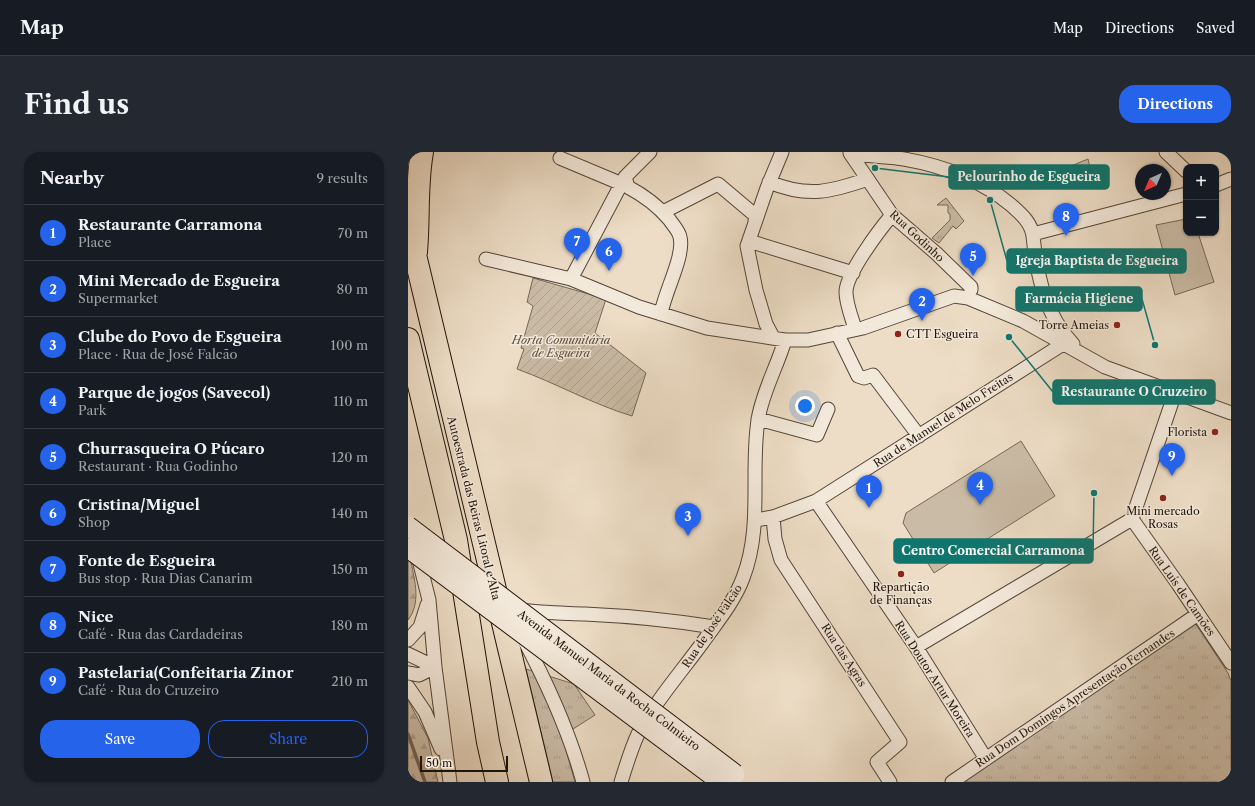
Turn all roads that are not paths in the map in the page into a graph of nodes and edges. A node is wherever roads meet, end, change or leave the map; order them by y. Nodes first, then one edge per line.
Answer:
1 (422, 152) edge
2 (650, 152) edge
3 (782, 152) edge
4 (850, 152) edge
5 (1166, 152) edge
6 (904, 156) edge
7 (560, 158) dead end
8 (1183, 168) edge
9 (868, 178) junction
10 (1231, 179) edge
11 (624, 180) junction
12 (770, 182) junction
13 (1219, 184) edge
14 (1183, 195) edge
15 (663, 212) junction
16 (892, 215) junction
17 (755, 221) junction
18 (408, 233) edge
19 (1033, 234) junction
20 (749, 241) junction
21 (416, 259) junction
22 (486, 259) dead end
23 (853, 273) junction
24 (571, 279) junction
25 (971, 290) dead end
26 (661, 314) junction
27 (1054, 319) junction
28 (855, 329) junction
29 (1039, 329) junction
30 (837, 333) junction
31 (408, 339) edge
32 (779, 339) junction
33 (1064, 344) junction
34 (1084, 356) junction
35 (1175, 393) junction
36 (828, 409) dead end
37 (1231, 413) edge
38 (758, 419) junction
39 (919, 436) junction
40 (816, 501) junction
41 (408, 515) edge
42 (773, 517) junction
43 (1132, 519) junction
44 (756, 520) junction
45 (408, 526) edge
46 (408, 548) edge
47 (429, 600) junction
48 (516, 609) junction
49 (1198, 614) junction
50 (714, 627) junction
51 (520, 633) junction
52 (408, 640) edge
53 (916, 647) junction
54 (408, 654) edge
55 (1231, 663) edge
56 (435, 667) junction
57 (408, 673) edge
58 (408, 687) edge
59 (986, 759) junction
60 (447, 764) junction
61 (728, 778) edge
62 (450, 782) edge
63 (497, 782) edge
64 (541, 782) edge
65 (583, 782) edge
66 (621, 782) edge
67 (890, 782) edge
68 (952, 782) edge

1 - 21 highway
2 - 11 street
3 - 12 street
4 - 6 street
4 - 9 street, Rua Godinho
5 - 8 street
6 - 19 street
7 - 11 street
9 - 12 street
9 - 16 street, Rua Godinho
10 - 13 street
11 - 15 street
11 - 24 street
12 - 17 street
14 - 19 street
15 - 17 street
15 - 26 street
16 - 23 street
16 - 25 street, Rua Godinho
17 - 20 street
18 - 21 highway, Autoestrada das Beiras Litoral e Alta
19 - 27 street
20 - 23 street
20 - 32 street
21 - 64 highway, Autoestrada das Beiras Litoral e Alta
22 - 24 street
23 - 28 street
24 - 26 street
26 - 32 street
27 - 29 street
27 - 34 street
28 - 29 street
28 - 30 street
29 - 33 street
30 - 32 street
30 - 39 street
31 - 63 highway
32 - 38 street, Rua de José Falcão
33 - 34 street
33 - 39 street, Rua de Manuel de Melo Freitas
34 - 35 street
35 - 37 street
35 - 43 street
36 - 38 street
38 - 44 street, Rua de José Falcão
39 - 40 street, Rua de Manuel de Melo Freitas
40 - 42 street, Rua de Manuel de Melo Freitas
40 - 53 street, Rua Doutor Artur Moreira
41 - 47 street
42 - 44 street, Rua de Manuel de Melo Freitas
42 - 67 street, Rua das Agras
43 - 49 street, Rua Luís de Camões
43 - 53 street
44 - 50 street, Rua de José Falcão
45 - 48 main road, Avenida Manuel Maria da Rocha Colmieiro, bridge
46 - 51 main road, Avenida Manuel Maria da Rocha Colmieiro, bridge
47 - 52 street
47 - 56 street
48 - 50 street
48 - 61 main road, Avenida Manuel Maria da Rocha Colmieiro, bridge
49 - 55 street, Rua Luís de Camões
49 - 59 street, Rua Dom Domingos Apresentação Fernandes
50 - 66 street, Rua de José Falcão
51 - 61 main road, Avenida Manuel Maria da Rocha Colmieiro, bridge
51 - 65 street
53 - 59 street, Rua Doutor Artur Moreira
54 - 56 street
56 - 57 street
56 - 60 street
58 - 60 street
59 - 68 street, Rua Dom Domingos Apresentação Fernandes
60 - 62 street

